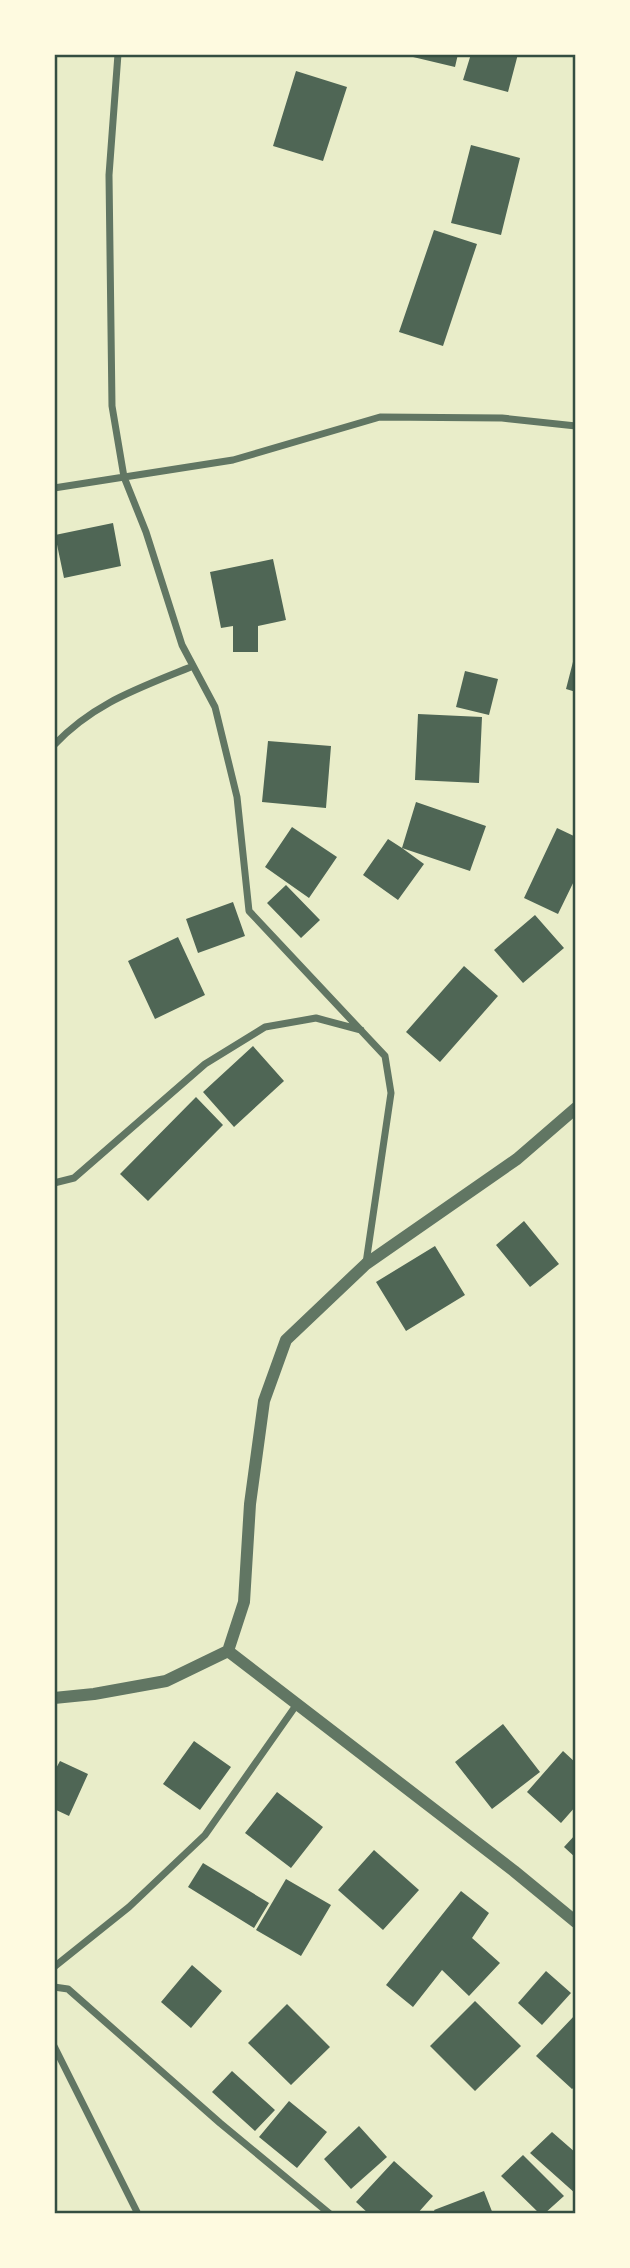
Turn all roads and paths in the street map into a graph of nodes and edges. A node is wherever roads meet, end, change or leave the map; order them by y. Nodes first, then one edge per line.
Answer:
1 (118, 54) edge
2 (576, 426) edge
3 (124, 477) junction
4 (54, 488) edge
5 (193, 666) junction
6 (54, 745) edge
7 (362, 1030) junction
8 (576, 1108) edge
9 (54, 1183) edge
10 (366, 1264) junction
11 (228, 1651) junction
12 (54, 1698) edge
13 (297, 1704) junction
14 (576, 1922) edge
15 (54, 1967) edge
16 (54, 1987) edge
17 (54, 2046) edge
18 (138, 2214) edge
19 (330, 2214) edge

1 - 3 street
2 - 3 street
3 - 4 street
3 - 5 street
5 - 6 street
5 - 7 street
7 - 9 street
7 - 10 street
8 - 10 street
10 - 11 street
11 - 12 street
11 - 13 street
13 - 14 street
13 - 15 street
16 - 19 street
17 - 18 street

